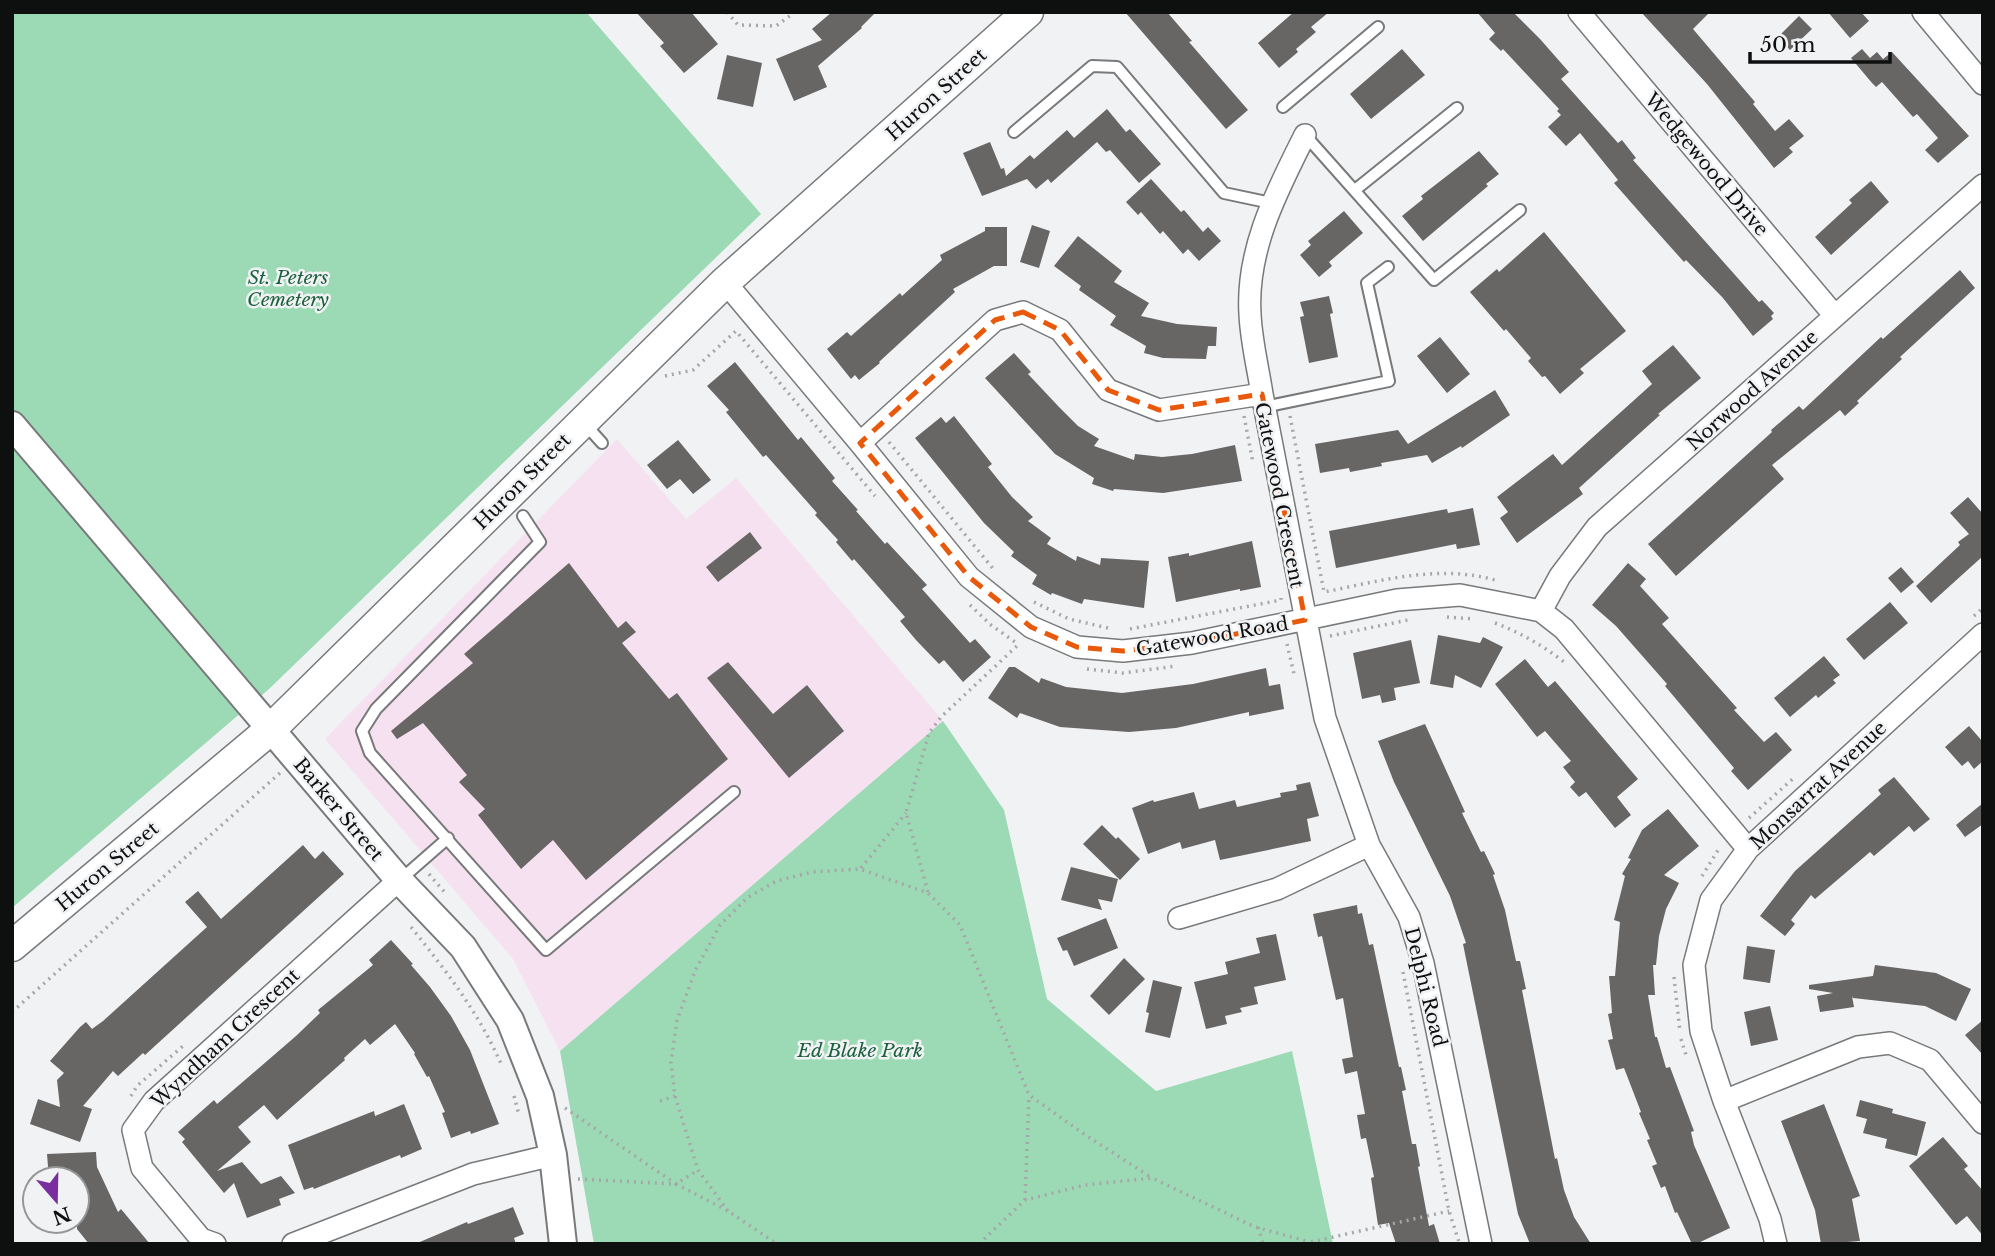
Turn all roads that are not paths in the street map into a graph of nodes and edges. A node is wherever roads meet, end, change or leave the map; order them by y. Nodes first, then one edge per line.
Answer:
1 (1028, 12) edge
2 (1579, 12) edge
3 (1923, 12) edge
4 (1378, 27) dead end
5 (1983, 84) edge
6 (1283, 107) dead end
7 (1457, 108) dead end
8 (1014, 132) dead end
9 (1305, 135) joint
10 (1983, 185) edge
11 (1355, 190) junction
12 (1271, 203) junction
13 (1520, 210) dead end
14 (1388, 267) dead end
15 (725, 282) junction
16 (1835, 316) junction
17 (1263, 401) junction
18 (12, 425) edge
19 (860, 443) junction
20 (523, 516) dead end
21 (1541, 611) junction
22 (1305, 620) junction
23 (1982, 638) edge
24 (271, 729) junction
25 (734, 792) dead end
26 (448, 838) junction
27 (1368, 845) junction
28 (1748, 849) junction
29 (399, 880) junction
30 (1179, 918) dead end
31 (12, 946) edge
32 (1724, 1101) junction
33 (1983, 1123) edge
34 (553, 1155) junction
35 (215, 1244) edge
36 (293, 1244) edge
37 (563, 1244) edge
38 (1480, 1244) edge
39 (1776, 1244) edge

1 - 15 main road, Huron Street
2 - 16 street, Wedgewood Drive
3 - 5 street
4 - 6 lane
7 - 11 lane
8 - 12 lane
9 - 11 lane
9 - 12 street
10 - 16 street, Norwood Avenue
11 - 13 lane
12 - 17 street
14 - 17 lane
15 - 19 street, Gatewood Road
15 - 24 main road, Huron Street
16 - 21 street, Norwood Avenue
17 - 19 street, Gatewood Crescent
17 - 22 street, Gatewood Crescent
18 - 24 street, Barker Street
19 - 22 street, Gatewood Road
20 - 26 lane
21 - 22 street, Gatewood Road
21 - 28 street
22 - 27 street, Delphi Road
23 - 28 street, Monsarrat Avenue
24 - 29 street, Barker Street
24 - 31 main road, Huron Street
25 - 26 lane
26 - 29 lane
27 - 30 street
27 - 38 street, Delphi Road
28 - 32 street, Monsarrat Avenue
29 - 34 street, Barker Street
29 - 35 street, Wyndham Crescent
32 - 33 street
32 - 39 street, Monsarrat Avenue
34 - 36 street
34 - 37 street, Barker Street

